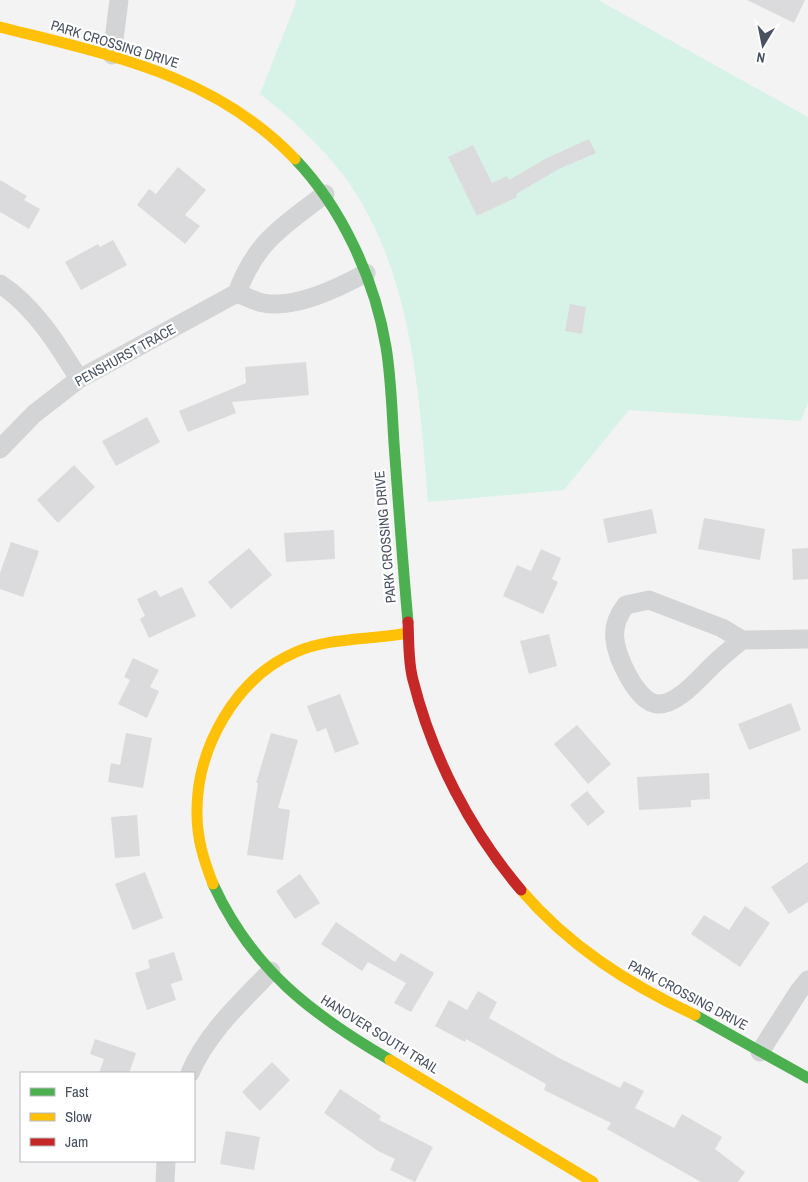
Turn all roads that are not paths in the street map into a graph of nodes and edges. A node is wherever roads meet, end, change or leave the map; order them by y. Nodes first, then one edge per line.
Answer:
1 (119, 0) edge
2 (0, 27) edge
3 (112, 56) junction
4 (326, 194) junction
5 (366, 273) junction
6 (0, 284) edge
7 (237, 293) junction
8 (79, 379) junction
9 (0, 449) edge
10 (408, 633) junction
11 (808, 639) edge
12 (742, 640) junction
13 (271, 971) junction
14 (808, 980) edge
15 (760, 1052) junction
16 (191, 1072) edge
17 (808, 1078) edge
18 (166, 1162) edge
19 (583, 1180) edge
20 (166, 1182) edge

1 - 3 street
2 - 3 street, PARK CROSSING DRIVE
3 - 4 street, PARK CROSSING DRIVE
4 - 5 street, PARK CROSSING DRIVE
4 - 7 street
5 - 7 street
5 - 10 street, PARK CROSSING DRIVE
6 - 8 street
7 - 8 street, PENSHURST TRACE
8 - 9 street, PENSHURST TRACE
10 - 13 street, HANOVER SOUTH TRAIL
10 - 15 street, PARK CROSSING DRIVE
11 - 12 street
12 - 12 street
13 - 16 street
13 - 19 street, HANOVER SOUTH TRAIL
14 - 15 street
15 - 17 street, PARK CROSSING DRIVE
18 - 20 street

